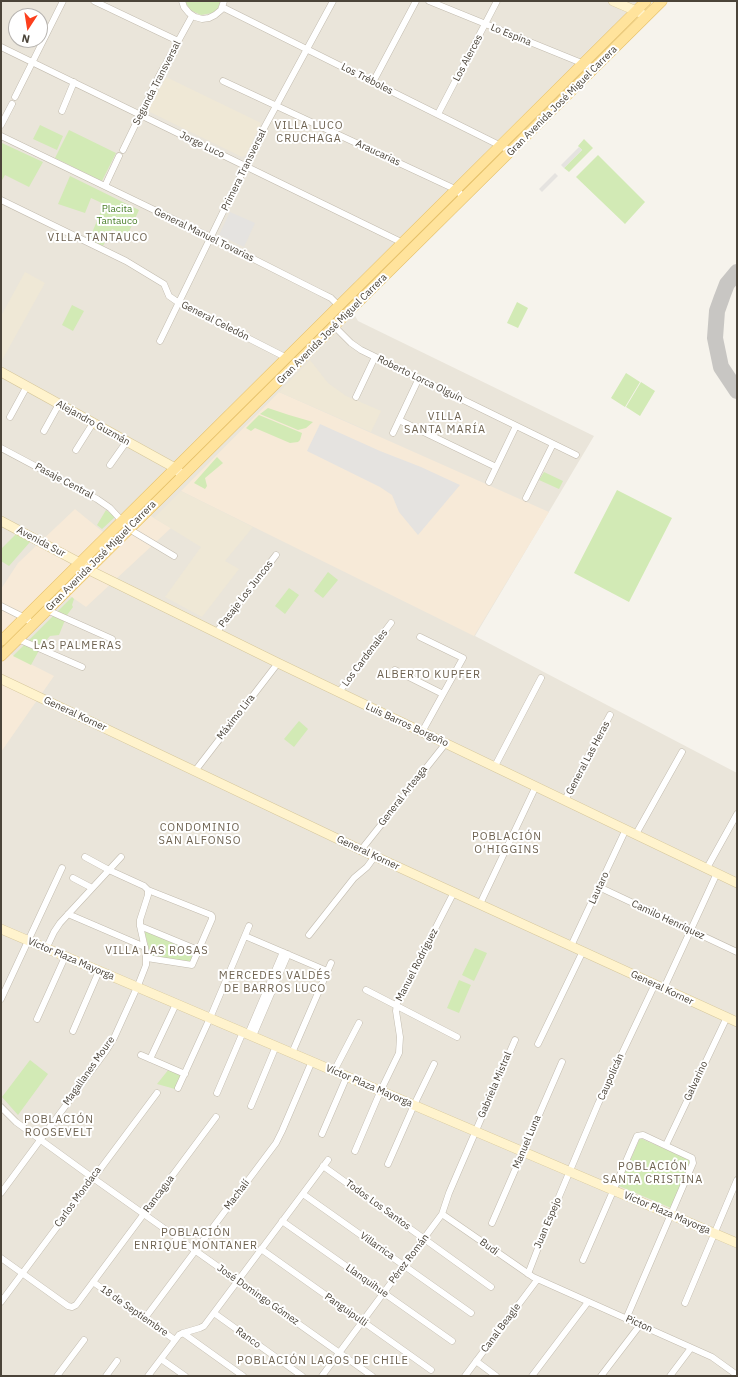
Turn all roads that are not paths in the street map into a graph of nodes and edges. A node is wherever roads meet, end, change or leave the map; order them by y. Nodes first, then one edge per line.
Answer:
1 (63, 1) edge
2 (94, 1) edge
3 (182, 1) edge
4 (333, 1) edge
5 (416, 1) edge
6 (430, 1) edge
7 (498, 1) edge
8 (613, 1) edge
9 (646, 1) edge
10 (662, 1) edge
11 (223, 4) edge
12 (636, 11) junction
13 (192, 16) junction
14 (646, 16) junction
15 (485, 24) junction
16 (178, 41) junction
17 (1, 47) edge
18 (307, 49) junction
19 (32, 62) junction
20 (583, 64) junction
21 (594, 68) junction
22 (224, 81) dead end
23 (74, 82) junction
24 (373, 82) junction
25 (15, 97) dead end
26 (12, 104) dead end
27 (276, 106) junction
28 (62, 111) dead end
29 (140, 114) junction
30 (438, 114) junction
31 (1, 125) edge
32 (1, 136) edge
33 (501, 146) junction
34 (122, 150) dead end
35 (511, 151) junction
36 (119, 156) dead end
37 (245, 166) junction
38 (105, 186) junction
39 (457, 190) junction
40 (464, 198) junction
41 (1, 200) edge
42 (211, 237) junction
43 (403, 243) junction
44 (179, 303) junction
45 (339, 306) junction
46 (334, 326) junction
47 (160, 341) dead end
48 (376, 357) junction
49 (287, 358) junction
50 (1, 372) edge
51 (419, 378) junction
52 (27, 386) junction
53 (356, 397) dead end
54 (59, 404) junction
55 (10, 417) dead end
56 (399, 420) junction
57 (93, 422) junction
58 (516, 426) junction
59 (44, 431) dead end
60 (393, 433) dead end
61 (127, 441) junction
62 (553, 444) junction
63 (1, 448) edge
64 (76, 450) dead end
65 (576, 455) dead end
66 (110, 465) dead end
67 (496, 467) junction
68 (175, 468) junction
69 (183, 476) junction
70 (489, 482) dead end
71 (526, 498) dead end
72 (1, 521) edge
73 (125, 525) junction
74 (276, 555) dead end
75 (174, 556) dead end
76 (84, 566) junction
77 (1, 606) edge
78 (47, 610) junction
79 (29, 621) junction
80 (391, 623) dead end
81 (216, 633) junction
82 (420, 637) dead end
83 (18, 638) junction
84 (112, 639) dead end
85 (1, 641) edge
86 (1, 656) edge
87 (278, 663) junction
88 (82, 667) dead end
89 (395, 670) dead end
90 (541, 678) dead end
91 (1, 679) edge
92 (339, 692) junction
93 (443, 694) junction
94 (610, 715) dead end
95 (422, 732) junction
96 (446, 743) junction
97 (682, 752) dead end
98 (495, 766) junction
99 (195, 771) junction
100 (536, 786) junction
101 (565, 800) junction
102 (737, 814) edge
103 (626, 829) junction
104 (636, 834) junction
105 (361, 850) junction
106 (375, 856) junction
107 (85, 857) dead end
108 (120, 857) dead end
109 (62, 868) dead end
110 (707, 868) junction
111 (109, 870) junction
112 (717, 873) junction
113 (73, 878) dead end
114 (737, 883) edge
115 (599, 887) junction
116 (92, 888) junction
117 (148, 890) junction
118 (454, 892) junction
119 (480, 904) junction
120 (68, 914) junction
121 (140, 926) junction
122 (249, 926) dead end
123 (1, 929) edge
124 (691, 930) junction
125 (309, 935) dead end
126 (245, 936) junction
127 (28, 941) junction
128 (145, 946) junction
129 (571, 946) junction
130 (46, 949) junction
131 (198, 950) junction
132 (583, 952) junction
133 (737, 952) edge
134 (285, 953) junction
135 (65, 957) junction
136 (147, 958) junction
137 (331, 963) dead end
138 (99, 971) junction
139 (328, 971) junction
140 (655, 984) junction
141 (137, 987) junction
142 (664, 988) junction
143 (366, 990) dead end
144 (2, 997) edge
145 (176, 1004) junction
146 (396, 1006) junction
147 (727, 1017) junction
148 (210, 1018) junction
149 (38, 1019) dead end
150 (737, 1022) edge
151 (359, 1023) dead end
152 (73, 1031) dead end
153 (248, 1034) junction
154 (457, 1037) dead end
155 (515, 1040) dead end
156 (538, 1044) dead end
157 (276, 1046) junction
158 (292, 1053) junction
159 (141, 1055) dead end
160 (150, 1059) junction
161 (312, 1061) junction
162 (562, 1062) dead end
163 (434, 1064) dead end
164 (334, 1071) junction
165 (185, 1074) junction
166 (347, 1076) junction
167 (178, 1088) dead end
168 (381, 1090) junction
169 (157, 1093) dead end
170 (217, 1093) dead end
171 (414, 1105) junction
172 (251, 1106) dead end
173 (1, 1107) edge
174 (216, 1117) dead end
175 (476, 1131) junction
176 (322, 1134) dead end
177 (41, 1140) junction
178 (666, 1145) junction
179 (355, 1151) dead end
180 (523, 1151) junction
181 (328, 1160) dead end
182 (388, 1164) dead end
183 (323, 1166) junction
184 (570, 1172) junction
185 (93, 1178) junction
186 (737, 1180) edge
187 (613, 1190) junction
188 (1, 1193) edge
189 (303, 1194) junction
190 (144, 1214) junction
191 (442, 1214) junction
192 (671, 1215) junction
193 (282, 1221) junction
194 (492, 1223) dead end
195 (714, 1233) junction
196 (424, 1239) junction
197 (737, 1243) edge
198 (261, 1249) junction
199 (196, 1251) junction
200 (1, 1258) edge
201 (583, 1260) dead end
202 (404, 1266) junction
203 (22, 1274) junction
204 (528, 1274) junction
205 (537, 1280) junction
206 (238, 1281) junction
207 (93, 1282) junction
208 (491, 1288) dead end
209 (384, 1293) junction
210 (1, 1302) edge
211 (588, 1302) junction
212 (685, 1303) dead end
213 (214, 1313) junction
214 (471, 1313) dead end
215 (145, 1318) junction
216 (626, 1319) junction
217 (363, 1322) junction
218 (640, 1325) junction
219 (183, 1333) junction
220 (84, 1340) dead end
221 (175, 1340) junction
222 (452, 1341) dead end
223 (691, 1348) junction
224 (339, 1353) junction
225 (161, 1359) junction
226 (117, 1361) dead end
227 (476, 1361) junction
228 (431, 1370) dead end
229 (737, 1375) edge
230 (57, 1376) edge
231 (106, 1376) edge
232 (148, 1376) edge
233 (185, 1376) edge
234 (243, 1376) edge
235 (302, 1376) edge
236 (322, 1376) edge
237 (372, 1376) edge
238 (465, 1376) edge
239 (496, 1376) edge
240 (532, 1376) edge
241 (601, 1376) edge
242 (670, 1376) edge

1 - 19 street
2 - 16 street
3 - 13 street
4 - 18 street, Primera Transversal
5 - 24 street
6 - 15 street, Lo Espina
7 - 15 street, Los Alerces
8 - 12 street
9 - 12 main road, Gran Avenida José Miguel Carrera
10 - 14 main road, Gran Avenida José Miguel Carrera
11 - 13 street
11 - 18 street, Los Tréboles
12 - 14 street
12 - 20 main road, Gran Avenida José Miguel Carrera
13 - 16 street, Segunda Transversal
14 - 21 main road, Gran Avenida José Miguel Carrera
15 - 20 street, Lo Espina
15 - 30 street, Los Alerces
16 - 29 street, Segunda Transversal
17 - 19 street, Jorge Luco
18 - 24 street, Los Tréboles
18 - 27 street, Primera Transversal
19 - 23 street, Jorge Luco
19 - 25 street
20 - 21 street, Lo Espina
20 - 33 main road, Gran Avenida José Miguel Carrera
21 - 35 main road, Gran Avenida José Miguel Carrera
22 - 27 street, Araucarias
23 - 28 street
23 - 29 street, Jorge Luco
24 - 30 street, Los Tréboles
26 - 31 street
27 - 37 street, Primera Transversal
27 - 39 street, Araucarias
29 - 34 street, Segunda Transversal
29 - 37 street, Jorge Luco
30 - 33 street, Los Tréboles
32 - 38 street, General Manuel Tovarias
33 - 35 street, Los Tréboles
33 - 39 main road, Gran Avenida José Miguel Carrera
35 - 40 main road, Gran Avenida José Miguel Carrera
36 - 38 street
37 - 42 street, Primera Transversal
37 - 43 street, Jorge Luco
38 - 42 street, General Manuel Tovarias
39 - 40 street, Araucarias
39 - 43 main road, Gran Avenida José Miguel Carrera
40 - 46 main road, Gran Avenida José Miguel Carrera
41 - 44 street, General Celedón
42 - 44 street, Primera Transversal
42 - 45 street, General Manuel Tovarias
43 - 45 main road, Gran Avenida José Miguel Carrera
44 - 47 street, Primera Transversal
44 - 49 street, General Celedón
45 - 49 main road, Gran Avenida José Miguel Carrera
46 - 48 street, Roberto Lorca Olguín
46 - 69 main road, Gran Avenida José Miguel Carrera
48 - 51 street, Roberto Lorca Olguín
48 - 53 street
49 - 68 main road, Gran Avenida José Miguel Carrera
50 - 52 street, Alejandro Guzmán
51 - 56 street
51 - 58 street, Roberto Lorca Olguín
52 - 54 street, Alejandro Guzmán
52 - 55 street
54 - 57 street, Alejandro Guzmán
54 - 59 street
56 - 60 street
56 - 67 street
57 - 61 street, Alejandro Guzmán
57 - 64 street
58 - 62 street, Roberto Lorca Olguín
58 - 67 street
61 - 66 street
61 - 68 street, Alejandro Guzmán
62 - 65 street, Roberto Lorca Olguín
62 - 71 street
63 - 73 street, Pasaje Central
67 - 70 street
68 - 69 street, Alejandro Guzmán
68 - 73 main road, Gran Avenida José Miguel Carrera
69 - 73 main road, Gran Avenida José Miguel Carrera
72 - 76 street, Avenida Sur
73 - 75 street, Pasaje Central
73 - 76 main road, Gran Avenida José Miguel Carrera
74 - 81 street, Pasaje Los Juncos
76 - 78 main road, Gran Avenida José Miguel Carrera
76 - 79 main road, Gran Avenida José Miguel Carrera
76 - 81 street, Luis Barros Borgoño
77 - 79 street
78 - 79 main road, Gran Avenida José Miguel Carrera
78 - 84 street
79 - 83 main road, Gran Avenida José Miguel Carrera
79 - 85 main road, Gran Avenida José Miguel Carrera
80 - 92 street, Los Cardenales
81 - 87 street, Luis Barros Borgoño
82 - 93 street
83 - 86 main road, Gran Avenida José Miguel Carrera
83 - 88 street
87 - 92 street, Luis Barros Borgoño
87 - 99 street, Máximo Lira
89 - 93 street
90 - 98 street
91 - 99 street, General Korner
92 - 95 street, Luis Barros Borgoño
93 - 95 street
94 - 101 street, General Las Heras
95 - 96 street, Luis Barros Borgoño
96 - 98 street, Luis Barros Borgoño
96 - 105 street, General Arteaga
97 - 104 street
98 - 100 street, Luis Barros Borgoño
99 - 105 street, General Korner
100 - 101 street, Luis Barros Borgoño
100 - 119 street
101 - 103 street, Luis Barros Borgoño
102 - 110 street
103 - 104 street, Luis Barros Borgoño
103 - 115 street, Lautaro
104 - 110 street, Luis Barros Borgoño
105 - 106 street, General Korner
106 - 118 street, General Korner
106 - 125 street
107 - 111 street
108 - 111 street
109 - 127 street
110 - 112 street, Luis Barros Borgoño
111 - 116 street
111 - 117 street
112 - 114 street, Luis Barros Borgoño
112 - 124 street
113 - 116 street
115 - 124 street, Camilo Henríquez
115 - 129 street, Lautaro
116 - 120 street
117 - 121 street, Magallanes Moure
117 - 131 street
118 - 119 street, General Korner
118 - 146 street, Manuel Rodríguez
119 - 129 street, General Korner
120 - 128 street
120 - 130 street
121 - 128 street, Magallanes Moure
121 - 131 street
122 - 126 street
123 - 127 street, Víctor Plaza Mayorga
124 - 133 street, Camilo Henríquez
124 - 142 street
126 - 134 street
126 - 148 street
127 - 130 street, Víctor Plaza Mayorga
127 - 144 street
128 - 136 street, Magallanes Moure
129 - 132 street, General Korner
130 - 135 street, Víctor Plaza Mayorga
131 - 136 street
132 - 140 street, General Korner
132 - 156 street
134 - 139 street
134 - 153 street
135 - 138 street, Víctor Plaza Mayorga
135 - 149 street
136 - 141 street, Magallanes Moure
137 - 139 street
138 - 141 street, Víctor Plaza Mayorga
138 - 152 street
139 - 158 street
140 - 142 street, General Korner
140 - 184 street, Caupolicán
141 - 145 street, Víctor Plaza Mayorga
141 - 177 street, Magallanes Moure
142 - 147 street, General Korner
143 - 146 street
145 - 148 street, Víctor Plaza Mayorga
145 - 160 street
146 - 154 street
146 - 168 street, Manuel Rodríguez
147 - 150 street, General Korner
147 - 178 street, Galvarino
148 - 153 street, Víctor Plaza Mayorga
148 - 165 street
151 - 164 street
153 - 157 street, Víctor Plaza Mayorga
153 - 170 street
155 - 175 street, Gabriela Mistral
157 - 158 street, Víctor Plaza Mayorga
157 - 172 street
158 - 161 street, Víctor Plaza Mayorga
159 - 160 street
160 - 165 street
161 - 164 street, Víctor Plaza Mayorga
161 - 199 street, Machalí
162 - 180 street, Manuel Luna
163 - 171 street
164 - 166 street, Víctor Plaza Mayorga
165 - 167 street
166 - 168 street, Víctor Plaza Mayorga
166 - 176 street
168 - 171 street, Víctor Plaza Mayorga
168 - 179 street, Manuel Rodríguez
169 - 185 street, Carlos Mondaca
171 - 175 street, Víctor Plaza Mayorga
171 - 182 street
173 - 177 street, José Domingo Gómez
174 - 190 street, Rancagua
175 - 180 street, Víctor Plaza Mayorga
175 - 191 street, Pérez Román
177 - 185 street, José Domingo Gómez
177 - 188 street, Magallanes Moure
178 - 187 street
178 - 192 street
180 - 184 street, Víctor Plaza Mayorga
180 - 194 street, Manuel Luna
181 - 183 street
183 - 189 street
183 - 196 street, Todos Los Santos
184 - 187 street, Víctor Plaza Mayorga
184 - 204 street, Juan Espejo
185 - 190 street, José Domingo Gómez
185 - 203 street, Carlos Mondaca
186 - 195 street
187 - 192 street, Víctor Plaza Mayorga
187 - 201 street
189 - 193 street
189 - 202 street, Villarrica
190 - 199 street, José Domingo Gómez
190 - 207 street, Rancagua
191 - 196 street, Pérez Román
191 - 204 street, Budi
192 - 195 street, Víctor Plaza Mayorga
192 - 216 street
193 - 198 street
193 - 209 street, Llanquihue
195 - 197 street, Víctor Plaza Mayorga
195 - 212 street
196 - 202 street, Pérez Román
196 - 208 street, Todos Los Santos
198 - 206 street
198 - 217 street, Panguipulli
199 - 206 street, José Domingo Gómez
199 - 215 street, Machalí
200 - 203 street
202 - 209 street, Pérez Román
202 - 214 street, Villarrica
203 - 207 street, Rancagua
203 - 210 street, Carlos Mondaca
204 - 205 street, Budi
205 - 211 street, Picton
205 - 227 street, Canal Beagle
206 - 213 street
206 - 224 street, José Domingo Gómez
207 - 215 street, 18 de Septiembre
209 - 217 street, Pérez Román
209 - 222 street, Llanquihue
211 - 216 street, Picton
211 - 240 street
213 - 219 street
213 - 235 street, Ranco
215 - 221 street, 18 de Septiembre
216 - 218 street, Picton
217 - 224 street, Pérez Román
217 - 228 street, Panguipulli
218 - 223 street, Picton
218 - 241 street
219 - 221 street
219 - 234 street
220 - 230 street
221 - 225 street
223 - 229 street, Picton
223 - 242 street
224 - 236 street, Pérez Román
224 - 237 street, José Domingo Gómez
225 - 232 street
225 - 233 street
226 - 231 street
227 - 238 street, Canal Beagle
227 - 239 street

